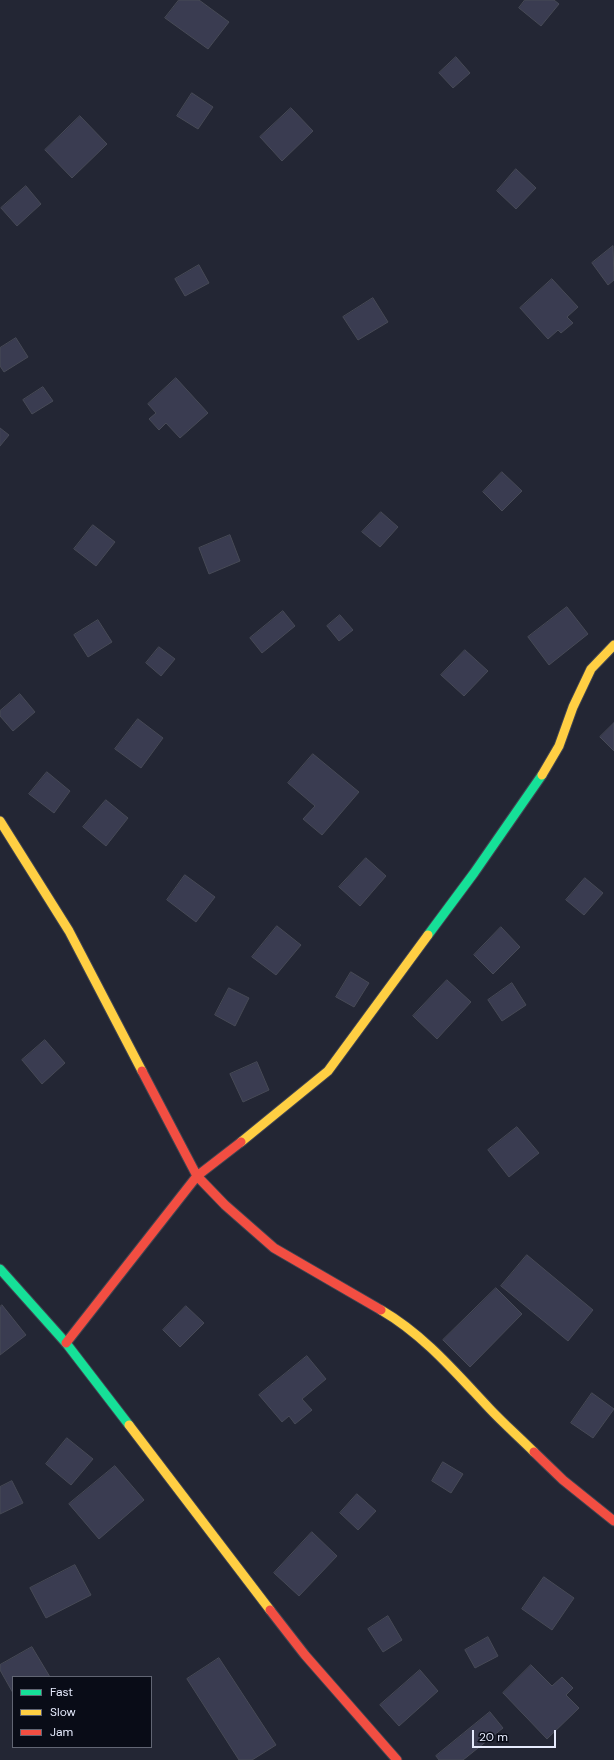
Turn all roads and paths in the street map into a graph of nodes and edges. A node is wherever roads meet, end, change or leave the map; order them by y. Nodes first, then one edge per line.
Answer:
1 (614, 645) edge
2 (0, 822) edge
3 (198, 1176) junction
4 (0, 1269) edge
5 (66, 1343) junction
6 (614, 1521) edge
7 (397, 1760) edge

1 - 3 street
2 - 3 street
3 - 5 street
3 - 6 street
4 - 5 street
5 - 7 street

